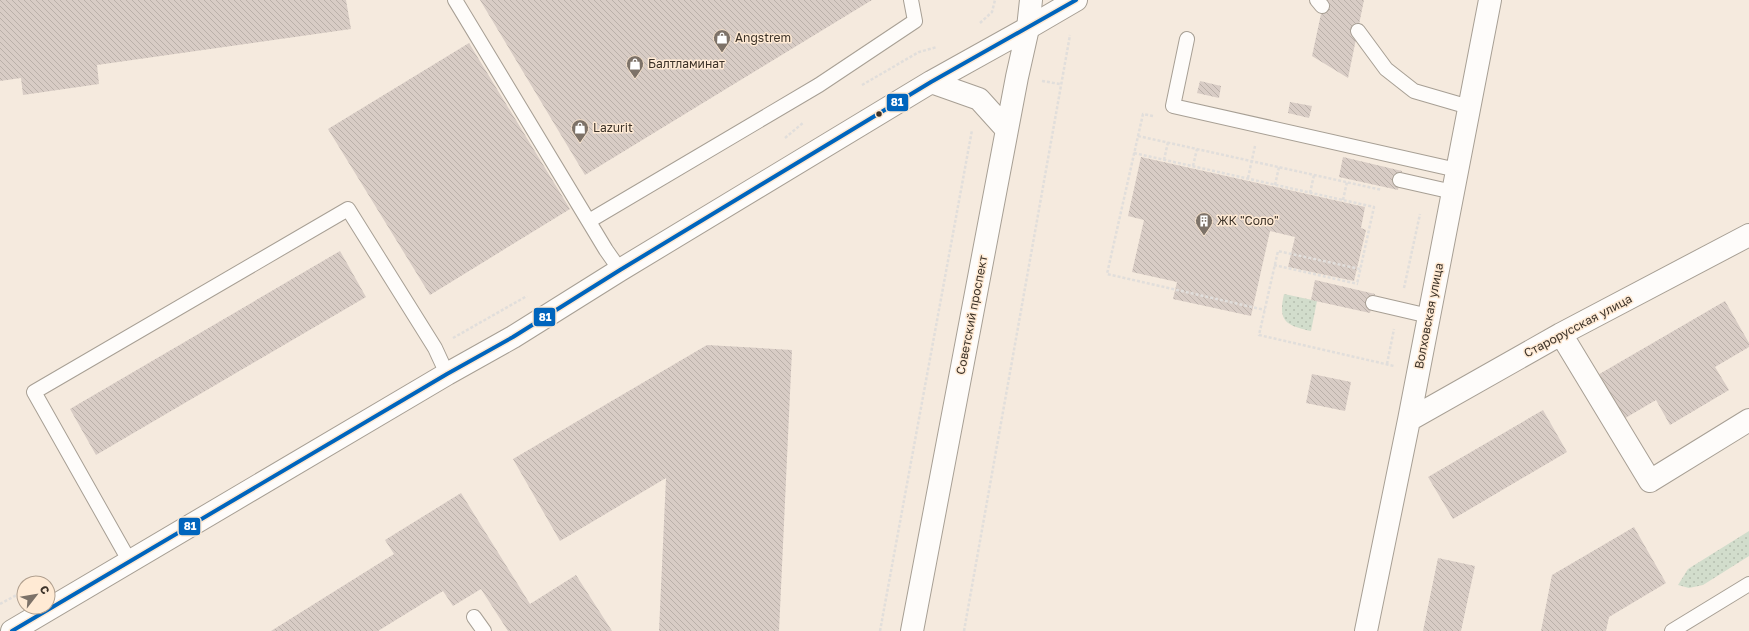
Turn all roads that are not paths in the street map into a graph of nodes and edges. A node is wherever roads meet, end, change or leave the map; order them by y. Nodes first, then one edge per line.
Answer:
1 (455, 0) edge
2 (911, 0) edge
3 (1031, 0) edge
4 (1076, 0) edge
5 (1490, 0) edge
6 (1028, 28) junction
7 (1358, 31) dead end
8 (1187, 39) dead end
9 (931, 82) junction
10 (1469, 107) junction
11 (1007, 130) junction
12 (1457, 170) junction
13 (1400, 180) dead end
14 (1453, 192) junction
15 (589, 222) junction
16 (1749, 235) edge
17 (620, 270) junction
18 (1373, 303) dead end
19 (1429, 316) junction
20 (1561, 334) junction
21 (448, 374) junction
22 (1409, 420) junction
23 (1749, 420) edge
24 (130, 562) junction
25 (1749, 584) edge
26 (474, 617) dead end
27 (12, 631) edge
28 (484, 631) edge
29 (912, 631) edge
30 (1366, 631) edge
31 (1672, 631) edge

1 - 15 lane
2 - 15 lane
3 - 6 main road, Советский проспект
4 - 6 main road
5 - 10 main road, Волховская улица
6 - 9 main road
6 - 11 main road, Советский проспект
7 - 10 lane
8 - 12 lane
9 - 11 main road
9 - 17 main road
10 - 12 main road, Волховская улица
11 - 29 main road, Советский проспект
12 - 14 main road, Волховская улица
13 - 14 lane
14 - 19 main road, Волховская улица
15 - 17 lane
16 - 20 main road, Старорусская улица
17 - 21 main road
18 - 19 lane
19 - 22 main road, Волховская улица
20 - 22 main road, Старорусская улица
20 - 23 main road
21 - 24 main road
21 - 24 lane
22 - 30 main road, Волховская улица
24 - 27 main road
25 - 31 lane
26 - 28 lane

